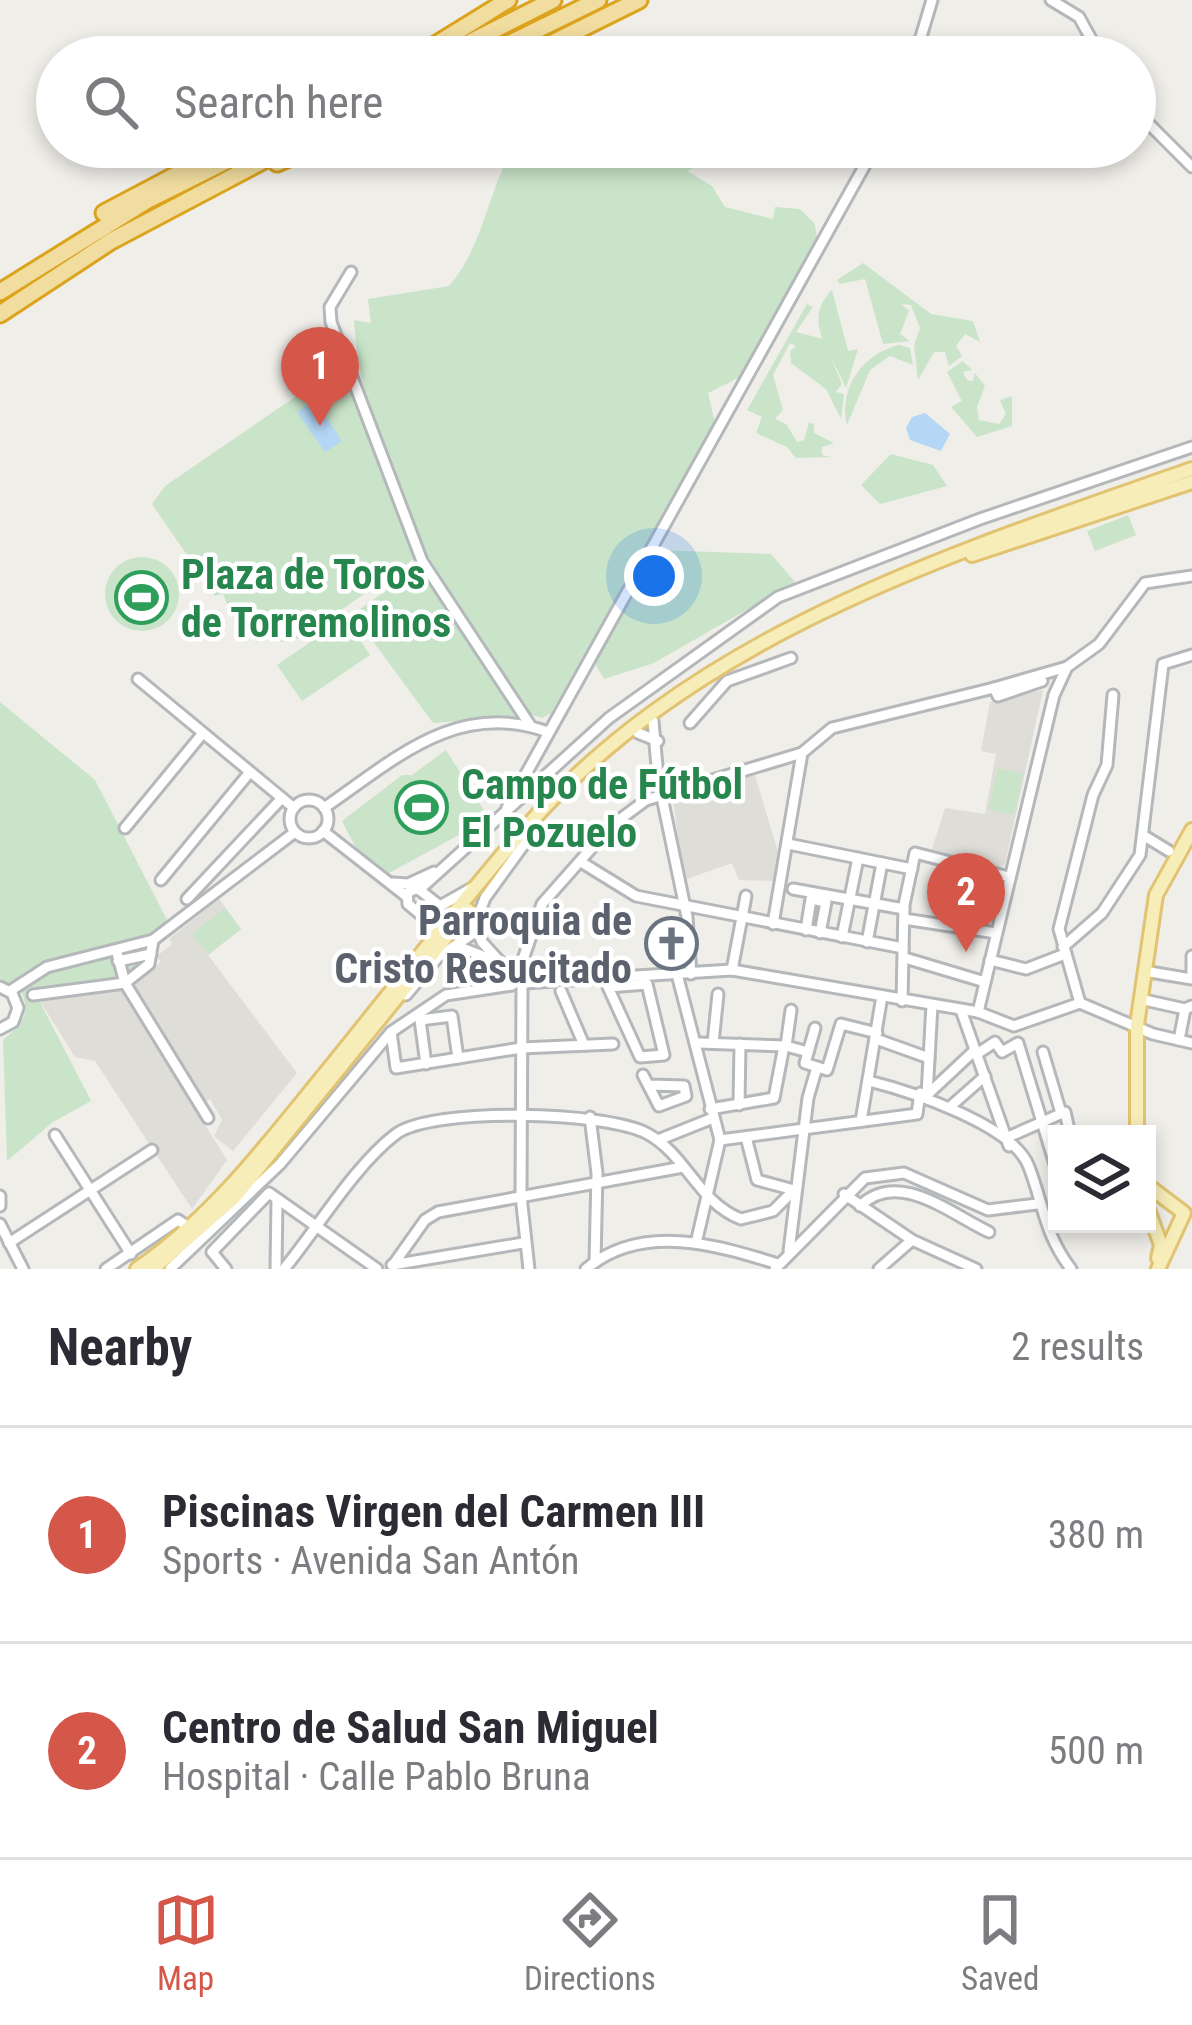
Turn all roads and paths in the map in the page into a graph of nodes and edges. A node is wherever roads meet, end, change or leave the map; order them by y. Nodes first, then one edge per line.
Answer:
1 (508, 0) edge
2 (553, 0) edge
3 (598, 0) edge
4 (639, 0) edge
5 (932, 0) edge
6 (1052, 0) edge
7 (450, 36) edge
8 (482, 36) edge
9 (525, 36) edge
10 (566, 36) edge
11 (921, 36) edge
12 (1089, 36) edge
13 (1156, 131) edge
14 (1192, 167) edge
15 (187, 168) edge
16 (213, 168) edge
17 (249, 168) edge
18 (264, 168) edge
19 (862, 168) edge
20 (185, 201) junction
21 (351, 272) dead end
22 (0, 280) edge
23 (0, 292) edge
24 (0, 314) edge
25 (1192, 447) edge
26 (1192, 470) edge
27 (1192, 482) edge
28 (1192, 576) edge
29 (1192, 655) edge
30 (791, 658) dead end
31 (1066, 667) junction
32 (138, 679) dead end
33 (1042, 681) dead end
34 (994, 688) junction
35 (1113, 695) dead end
36 (653, 721) junction
37 (690, 723) dead end
38 (530, 725) junction
39 (548, 732) junction
40 (638, 733) junction
41 (203, 734) junction
42 (658, 741) junction
43 (807, 749) junction
44 (250, 772) junction
45 (664, 795) junction
46 (282, 798) junction
47 (294, 808) junction
48 (324, 808) junction
49 (506, 813) junction
50 (125, 828) dead end
51 (1192, 830) edge
52 (323, 831) junction
53 (295, 832) junction
54 (1146, 836) junction
55 (788, 844) junction
56 (1178, 857) junction
57 (858, 858) junction
58 (581, 862) junction
59 (882, 863) junction
60 (444, 867) junction
61 (493, 868) junction
62 (912, 869) junction
63 (1010, 877) junction
64 (161, 880) dead end
65 (386, 881) junction
66 (793, 889) dead end
67 (421, 892) junction
68 (406, 896) junction
69 (746, 896) dead end
70 (850, 898) junction
71 (188, 899) dead end
72 (875, 903) junction
73 (684, 905) junction
74 (440, 906) junction
75 (414, 907) junction
76 (471, 913) junction
77 (904, 914) junction
78 (741, 918) junction
79 (773, 924) junction
80 (806, 930) junction
81 (820, 933) junction
82 (996, 933) junction
83 (439, 935) junction
84 (842, 937) junction
85 (153, 940) junction
86 (867, 942) junction
87 (1064, 950) junction
88 (904, 953) junction
89 (151, 954) junction
90 (1192, 956) edge
91 (118, 957) junction
92 (990, 960) junction
93 (498, 962) junction
94 (732, 970) junction
95 (1144, 971) junction
96 (677, 974) junction
97 (691, 974) junction
98 (1192, 978) edge
99 (797, 980) junction
100 (518, 981) junction
101 (985, 982) junction
102 (125, 983) junction
103 (647, 984) joint
104 (5, 989) edge
105 (561, 991) dead end
106 (718, 994) dead end
107 (34, 995) dead end
108 (882, 996) junction
109 (1140, 999) junction
110 (902, 1000) junction
111 (1080, 1003) junction
112 (932, 1005) junction
113 (1188, 1007) edge
114 (961, 1010) junction
115 (978, 1012) junction
116 (1137, 1025) junction
117 (0, 1029) edge
118 (391, 1032) junction
119 (876, 1036) junction
120 (837, 1040) junction
121 (1179, 1040) junction
122 (1192, 1042) edge
123 (699, 1043) junction
124 (713, 1043) junction
125 (613, 1044) dead end
126 (740, 1044) junction
127 (584, 1045) junction
128 (785, 1046) junction
129 (520, 1048) junction
130 (810, 1050) junction
131 (976, 1052) junction
132 (1042, 1052) dead end
133 (832, 1055) junction
134 (458, 1058) junction
135 (929, 1058) junction
136 (425, 1064) junction
137 (817, 1067) junction
138 (985, 1076) junction
139 (868, 1081) junction
140 (705, 1086) junction
141 (684, 1089) junction
142 (924, 1094) junction
143 (739, 1105) junction
144 (951, 1106) junction
145 (711, 1113) junction
146 (1061, 1113) junction
147 (521, 1117) junction
148 (590, 1117) junction
149 (208, 1118) dead end
150 (861, 1121) junction
151 (1042, 1121) junction
152 (1066, 1125) edge
153 (1137, 1125) edge
154 (804, 1128) junction
155 (56, 1135) dead end
156 (746, 1137) junction
157 (658, 1140) junction
158 (720, 1140) junction
159 (1008, 1141) junction
160 (1048, 1141) edge
161 (152, 1150) dead end
162 (683, 1167) junction
163 (597, 1182) junction
164 (91, 1190) junction
165 (794, 1190) junction
166 (1156, 1190) edge
167 (844, 1194) junction
168 (0, 1196) edge
169 (273, 1196) junction
170 (521, 1196) junction
171 (706, 1196) junction
172 (1037, 1204) junction
173 (0, 1206) edge
174 (860, 1206) junction
175 (1189, 1211) edge
176 (0, 1224) edge
177 (190, 1228) junction
178 (318, 1228) junction
179 (989, 1232) dead end
180 (697, 1239) junction
181 (912, 1240) junction
182 (9, 1243) junction
183 (523, 1243) junction
184 (789, 1251) junction
185 (130, 1254) junction
186 (1159, 1261) edge
187 (393, 1264) junction
188 (591, 1265) edge
189 (776, 1266) edge
190 (880, 1268) edge
191 (23, 1269) edge
192 (106, 1269) edge
193 (137, 1269) edge
194 (153, 1269) edge
195 (170, 1269) edge
196 (226, 1269) edge
197 (280, 1269) edge
198 (375, 1269) edge
199 (529, 1269) edge
200 (976, 1269) edge
201 (1071, 1269) edge

1 - 7 highway
2 - 8 highway
3 - 9 highway
4 - 10 highway
5 - 11 street
6 - 12 street
13 - 14 street
15 - 22 highway
16 - 23 highway
17 - 20 highway
18 - 20 highway
19 - 39 street
20 - 24 highway
21 - 38 street
25 - 49 street
26 - 61 main road
27 - 36 main road
28 - 31 street
29 - 54 street
30 - 37 street
31 - 34 street
31 - 63 street
32 - 41 street
33 - 34 street
34 - 43 street
35 - 87 street
36 - 40 main road
36 - 42 street
38 - 39 street
38 - 48 street
39 - 49 street
40 - 42 street
40 - 76 main road
41 - 44 street
41 - 50 street
42 - 45 street
43 - 45 street
43 - 55 street
44 - 46 street
44 - 64 street
45 - 58 street
45 - 73 street
46 - 47 street
46 - 71 street
47 - 48 street
47 - 53 street
48 - 52 street
49 - 60 street
51 - 56 main road
52 - 53 street
52 - 65 street
53 - 85 street
54 - 56 street
54 - 87 street
55 - 57 street
55 - 79 street
56 - 95 main road
57 - 59 street
57 - 70 street
58 - 73 street
58 - 100 street
59 - 62 street
59 - 72 street
60 - 65 street
60 - 67 street
60 - 74 street
61 - 74 street
61 - 76 main road
62 - 63 street
62 - 77 street
63 - 82 street
65 - 68 street
66 - 70 street
67 - 68 street
67 - 74 street
67 - 75 street
68 - 75 street
69 - 78 street
70 - 72 street
70 - 84 street
72 - 77 street
72 - 86 street
73 - 78 street
73 - 97 street
74 - 76 street
74 - 83 street
75 - 83 street
76 - 83 main road
76 - 83 street
76 - 93 street
77 - 82 street
77 - 88 street
78 - 79 street
78 - 94 street
79 - 80 street
80 - 81 street
80 - 81 street
81 - 84 street
82 - 92 street
83 - 93 street
83 - 177 main road
83 - 194 main road
84 - 86 street
85 - 89 street
85 - 91 street
86 - 88 street
87 - 92 street
87 - 111 street
88 - 101 street
88 - 110 street
89 - 91 street
89 - 102 street
90 - 98 street
91 - 102 street
91 - 104 street
92 - 101 street
93 - 100 street
94 - 97 street
94 - 99 street
95 - 98 street
95 - 109 main road
96 - 97 street
96 - 100 street
96 - 123 street
99 - 108 street
99 - 128 street
100 - 118 street
100 - 129 street
101 - 115 street
102 - 107 street
102 - 149 street
103 - 103 street
104 - 117 street
105 - 127 street
106 - 124 street
108 - 110 street
108 - 119 street
109 - 113 street
109 - 116 main road
110 - 112 street
111 - 115 street
111 - 116 street
112 - 114 street
112 - 135 street
113 - 121 street
114 - 115 street
114 - 131 street
116 - 121 street
116 - 153 main road
118 - 136 street
118 - 195 street
119 - 120 street
119 - 135 street
119 - 139 street
120 - 130 street
120 - 133 street
121 - 122 street
123 - 124 street
123 - 140 street
124 - 126 street
125 - 127 street
126 - 128 street
126 - 143 street
127 - 129 street
128 - 130 street
128 - 143 street
129 - 134 street
129 - 147 street
130 - 133 street
130 - 137 street
131 - 138 street
131 - 142 street
131 - 151 street
132 - 146 street
133 - 137 street
134 - 136 street
134 - 136 street
135 - 142 street
137 - 154 street
138 - 144 street
138 - 159 street
139 - 142 street
139 - 150 street
140 - 141 street
140 - 145 street
141 - 141 street
142 - 144 street
142 - 150 street
143 - 145 street
144 - 159 street
145 - 157 street
145 - 158 street
146 - 151 street
146 - 152 street
147 - 148 street
147 - 170 street
147 - 178 street
148 - 157 street
148 - 163 street
150 - 154 street
151 - 159 street
151 - 160 street
154 - 156 street
154 - 165 street
155 - 164 street
156 - 158 street
156 - 165 street
157 - 162 street
158 - 171 street
159 - 172 street
161 - 164 street
162 - 163 street
162 - 171 street
163 - 170 street
163 - 188 street
164 - 182 street
164 - 185 street
165 - 171 street
165 - 184 street
166 - 175 main road
167 - 172 street
167 - 174 street
167 - 184 street
168 - 173 street
169 - 178 street
169 - 196 street
169 - 197 street
170 - 183 street
170 - 187 street
171 - 180 street
172 - 201 street
174 - 179 street
174 - 181 street
175 - 186 main road
176 - 182 street
177 - 185 street
177 - 193 main road
178 - 197 street
178 - 198 street
180 - 188 street
180 - 189 street
181 - 190 street
181 - 200 street
182 - 191 street
183 - 187 street
183 - 199 street
184 - 189 street
185 - 192 street
187 - 198 street

